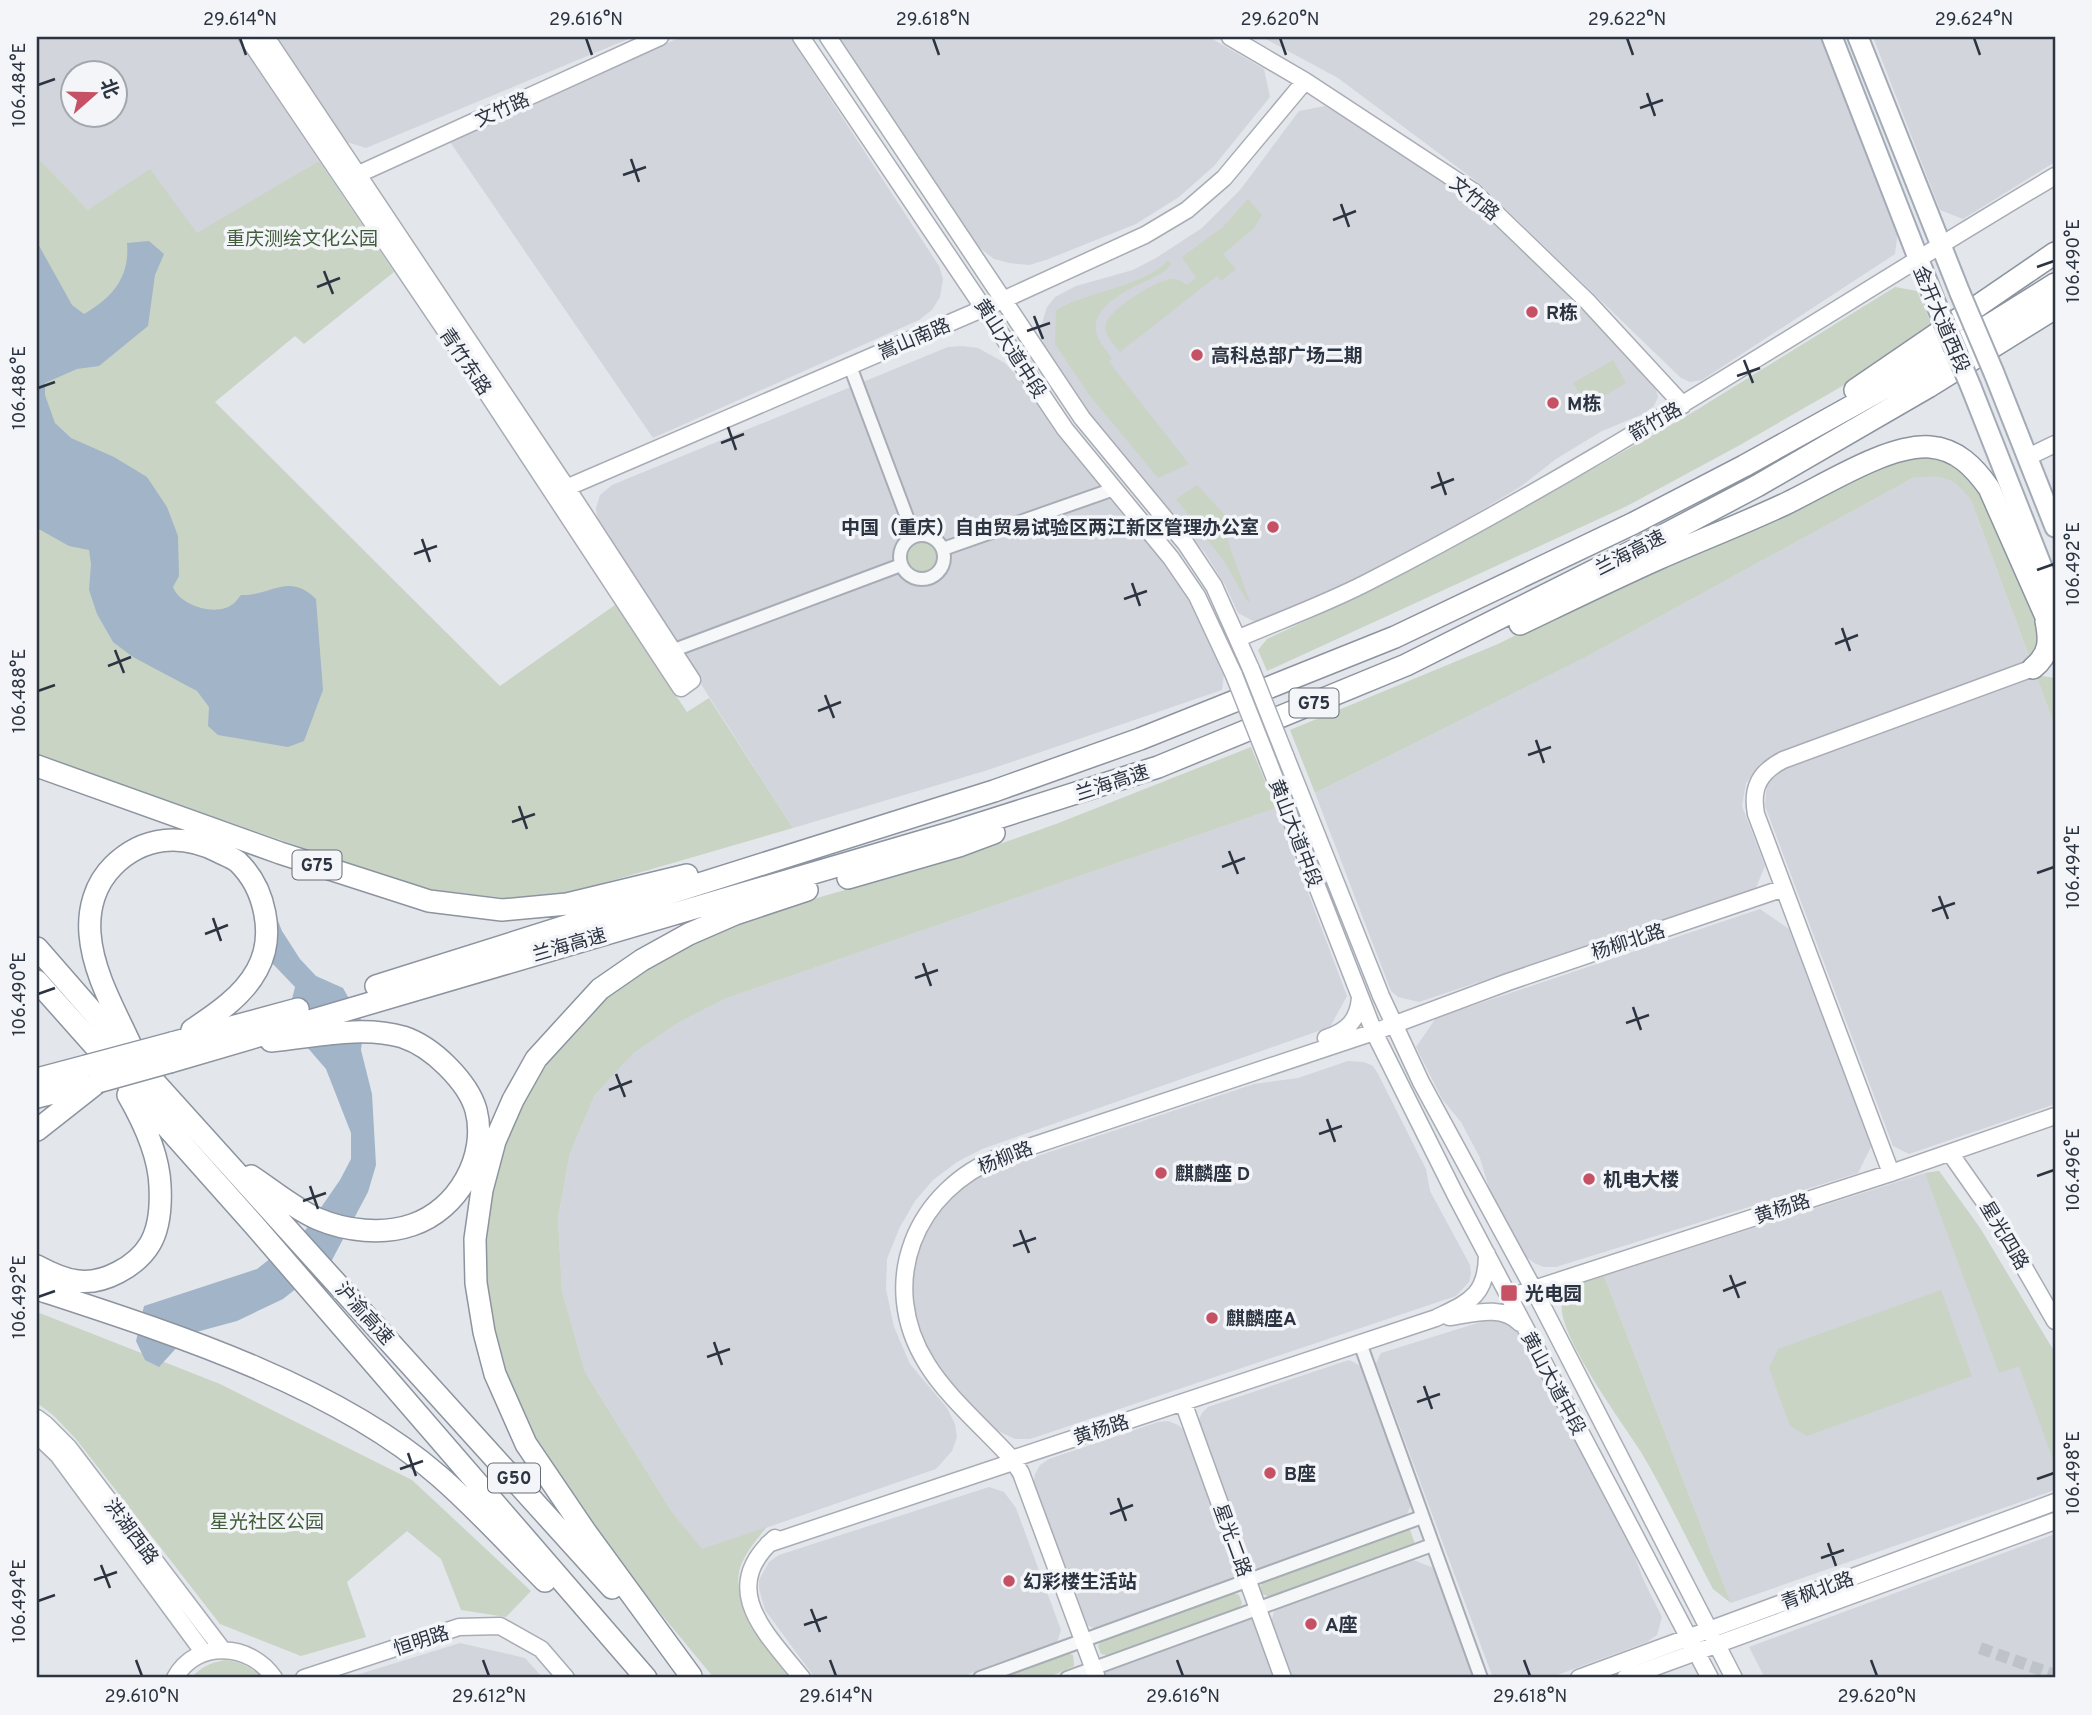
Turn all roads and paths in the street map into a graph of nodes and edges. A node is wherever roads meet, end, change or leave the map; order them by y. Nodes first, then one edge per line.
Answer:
1 (247, 37) edge
2 (266, 37) edge
3 (660, 37) edge
4 (801, 37) edge
5 (828, 37) edge
6 (1230, 37) edge
7 (1832, 37) edge
8 (1858, 37) edge
9 (1305, 81) junction
10 (2055, 176) edge
11 (351, 178) junction
12 (1940, 244) junction
13 (2055, 253) edge
14 (1917, 258) junction
15 (2055, 284) edge
16 (1003, 300) junction
17 (985, 308) junction
18 (2055, 308) edge
19 (850, 366) junction
20 (1683, 405) junction
21 (2055, 444) edge
22 (2028, 457) junction
23 (1744, 466) junction
24 (1114, 489) junction
25 (560, 491) junction
26 (2055, 527) edge
27 (914, 536) junction
28 (943, 549) junction
29 (901, 565) junction
30 (2050, 606) edge
31 (2055, 637) edge
32 (1239, 638) junction
33 (666, 653) junction
34 (1406, 665) junction
35 (2034, 668) junction
36 (2055, 668) edge
37 (686, 684) dead end
38 (37, 766) edge
39 (1158, 767) junction
40 (873, 830) junction
41 (1784, 888) junction
42 (37, 948) edge
43 (511, 952) junction
44 (37, 981) edge
45 (1472, 994) junction
46 (1381, 996) junction
47 (1360, 998) junction
48 (1394, 1024) junction
49 (222, 1029) junction
50 (1374, 1032) junction
51 (140, 1066) junction
52 (95, 1067) junction
53 (37, 1079) edge
54 (37, 1097) edge
55 (2055, 1116) edge
56 (37, 1130) edge
57 (1950, 1153) junction
58 (1891, 1173) junction
59 (279, 1205) junction
60 (1487, 1254) junction
61 (37, 1266) edge
62 (1532, 1288) junction
63 (37, 1289) edge
64 (1508, 1297) junction
65 (1436, 1318) junction
66 (2055, 1321) edge
67 (1525, 1328) junction
68 (1360, 1343) junction
69 (1183, 1402) junction
70 (37, 1418) edge
71 (37, 1435) edge
72 (1007, 1460) junction
73 (2055, 1502) edge
74 (1422, 1517) junction
75 (2055, 1521) edge
76 (1432, 1545) junction
77 (1248, 1580) junction
78 (1258, 1608) junction
79 (1712, 1637) junction
80 (1079, 1642) junction
81 (1692, 1645) junction
82 (222, 1649) junction
83 (204, 1653) junction
84 (1091, 1674) edge
85 (692, 1677) edge
86 (175, 1678) edge
87 (274, 1678) edge
88 (303, 1678) edge
89 (566, 1678) edge
90 (645, 1678) edge
91 (802, 1678) edge
92 (980, 1678) edge
93 (1067, 1678) edge
94 (1283, 1678) edge
95 (1480, 1678) edge
96 (1579, 1678) edge
97 (1625, 1678) edge
98 (1710, 1678) edge
99 (1734, 1678) edge

1 - 11 street, 青竹东路
2 - 11 street, 青竹东路
3 - 11 street, 文竹路
4 - 17 street, 黄山大道中段
5 - 16 street, 黄山大道中段
6 - 9 street, 文竹路
7 - 14 main road, 金开大道西段
8 - 12 main road, 金开大道西段
9 - 16 street, 嵩山南路
9 - 20 street, 文竹路
10 - 12 street, 箭竹路
11 - 25 street, 青竹东路
12 - 14 street, 箭竹路
12 - 22 main road, 金开大道西段, bridge
13 - 23 highway
14 - 20 street, 箭竹路
14 - 30 main road, 金开大道西段, bridge
15 - 23 highway, 兰海高速 / G75
16 - 17 street, 嵩山南路
16 - 32 street, 黄山大道中段
17 - 19 street, 嵩山南路
17 - 24 street, 黄山大道中段
18 - 34 highway, 兰海高速 / G75
19 - 25 street, 嵩山南路
19 - 27 street
20 - 32 street, 箭竹路
21 - 22 street
22 - 26 main road, 金开大道西段
23 - 40 highway, 兰海高速 / G75
24 - 28 street
24 - 47 street, 黄山大道中段, bridge
25 - 33 street, 青竹东路
27 - 28 street
27 - 29 street
28 - 29 street
29 - 33 street
30 - 31 highway
30 - 34 highway
30 - 35 highway
32 - 46 street, 黄山大道中段, bridge
33 - 37 street, 青竹东路
34 - 39 highway, 兰海高速 / G75
35 - 36 highway
35 - 41 street
38 - 40 highway, G75
39 - 43 highway, 兰海高速 / G75
39 - 85 highway
40 - 43 highway
41 - 45 street, 杨柳北路
41 - 58 street
42 - 51 highway
43 - 49 highway, 兰海高速 / G75
44 - 52 highway
45 - 46 street
45 - 48 street, 杨柳路
46 - 48 street, 黄山大道中段
47 - 50 street, 黄山大道中段
47 - 72 street, 杨柳路
48 - 50 street, 杨柳路
48 - 62 street, 黄山大道中段
49 - 51 highway
49 - 52 highway, bridge
49 - 59 highway
50 - 60 street, 黄山大道中段
50 - 72 street, 杨柳路
51 - 59 highway
52 - 53 highway
52 - 54 highway
52 - 56 highway
52 - 61 highway
52 - 90 highway, 沪渝高速 / G50
55 - 57 street, 黄杨路
57 - 58 street, 黄杨路
57 - 66 street, 星光四路
58 - 62 street, 黄杨路
59 - 85 highway, 沪渝高速 / G50
60 - 64 street, 黄山大道中段
60 - 65 street
62 - 64 street, 黄杨路
62 - 79 street, 黄山大道中段
63 - 90 highway
64 - 67 street, 黄山大道中段
65 - 67 street
65 - 68 street, 黄杨路
67 - 81 street, 黄山大道中段
68 - 69 street, 黄杨路
68 - 74 street
69 - 72 street, 黄杨路
69 - 77 street, 星光二路
70 - 82 street, 洪湖西路
71 - 83 street, 洪湖西路
72 - 80 street, 杨柳路
72 - 91 street, 黄杨路
73 - 79 street, 青枫北路
74 - 76 street
74 - 77 street
75 - 79 street, 青枫北路
76 - 78 street
76 - 95 street
77 - 78 street, 星光二路
77 - 80 street
78 - 84 street
78 - 94 street, 星光二路
79 - 81 street, 青枫北路
79 - 99 street, 黄山大道中段
80 - 84 street, 杨柳路
80 - 92 street
81 - 96 street, 青枫北路
81 - 97 street, 青枫北路
81 - 98 street, 黄山大道中段
82 - 83 street
82 - 87 street
83 - 86 street
84 - 93 street
88 - 89 street, 恒明路

